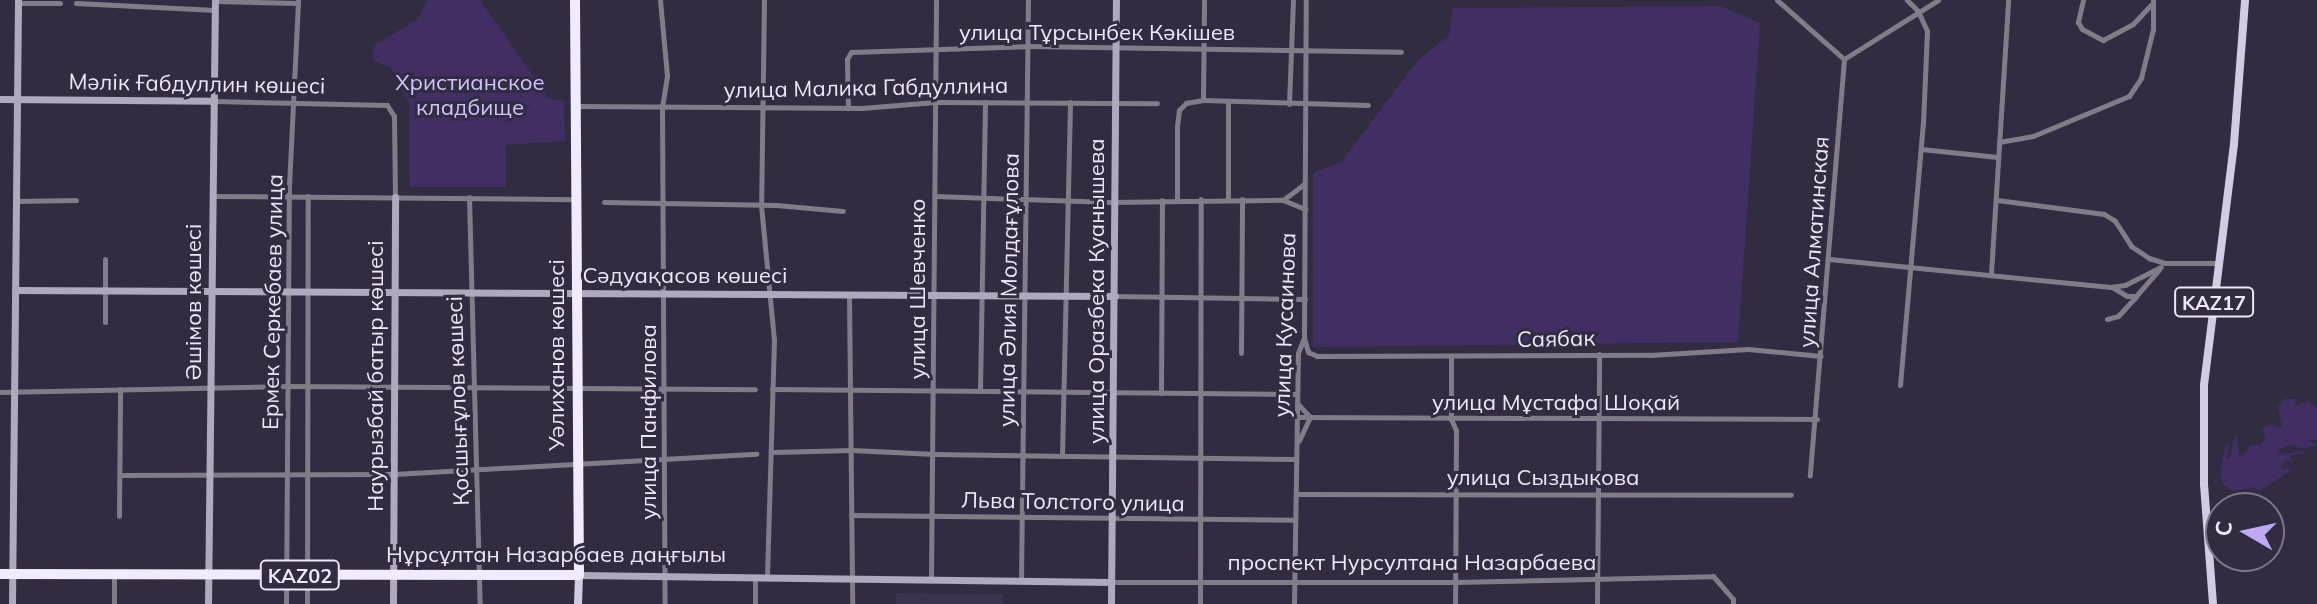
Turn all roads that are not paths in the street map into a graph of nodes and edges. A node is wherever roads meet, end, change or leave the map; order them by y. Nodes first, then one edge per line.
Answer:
1 (574, 0) edge
2 (660, 0) edge
3 (764, 0) edge
4 (936, 0) edge
5 (1028, 0) edge
6 (1116, 0) edge
7 (1204, 0) edge
8 (1293, 0) edge
9 (1306, 0) edge
10 (1777, 0) edge
11 (1907, 0) edge
12 (1938, 0) edge
13 (2008, 0) edge
14 (2083, 0) edge
15 (2153, 0) edge
16 (2245, 0) edge
17 (18, 1) edge
18 (298, 2) edge
19 (60, 3) dead end
20 (76, 3) dead end
21 (215, 4) edge
22 (1918, 11) junction
23 (1028, 46) junction
24 (1204, 48) junction
25 (935, 49) junction
26 (1116, 49) junction
27 (1292, 49) junction
28 (1306, 50) junction
29 (1401, 52) dead end
30 (1844, 59) junction
31 (0, 99) edge
32 (17, 99) junction
33 (1203, 100) junction
34 (214, 101) junction
35 (1228, 101) junction
36 (935, 102) junction
37 (985, 102) junction
38 (1028, 102) junction
39 (1070, 102) junction
40 (294, 103) junction
41 (1115, 103) junction
42 (1157, 103) dead end
43 (1289, 104) junction
44 (1304, 105) junction
45 (1368, 105) dead end
46 (576, 106) junction
47 (662, 107) junction
48 (763, 107) junction
49 (848, 108) junction
50 (1999, 142) junction
51 (575, 143) junction
52 (1921, 149) junction
53 (1998, 157) junction
54 (1305, 183) junction
55 (213, 196) junction
56 (289, 196) junction
57 (308, 196) junction
58 (935, 196) junction
59 (395, 197) junction
60 (469, 197) junction
61 (985, 198) junction
62 (575, 199) junction
63 (1025, 199) junction
64 (1068, 199) junction
65 (1201, 199) junction
66 (1228, 199) junction
67 (1242, 199) junction
68 (76, 200) dead end
69 (1162, 200) junction
70 (1177, 200) junction
71 (1283, 200) junction
72 (1997, 200) junction
73 (16, 201) junction
74 (1116, 201) junction
75 (604, 202) dead end
76 (663, 204) junction
77 (761, 205) junction
78 (1305, 209) junction
79 (843, 211) dead end
80 (105, 259) dead end
81 (1829, 259) junction
82 (2172, 263) junction
83 (2219, 263) junction
84 (1910, 267) junction
85 (2161, 267) junction
86 (1991, 273) junction
87 (2111, 287) junction
88 (15, 290) junction
89 (105, 291) junction
90 (287, 292) junction
91 (309, 292) junction
92 (394, 292) junction
93 (212, 293) junction
94 (471, 293) junction
95 (576, 294) junction
96 (666, 294) junction
97 (767, 294) junction
98 (849, 295) junction
99 (934, 295) junction
100 (983, 295) junction
101 (1022, 296) junction
102 (1067, 296) junction
103 (1115, 296) junction
104 (1161, 296) junction
105 (2136, 296) junction
106 (1201, 297) junction
107 (1242, 297) junction
108 (1305, 299) junction
109 (2107, 319) dead end
110 (105, 322) dead end
111 (1304, 337) junction
112 (1241, 353) dead end
113 (1599, 354) junction
114 (1821, 356) junction
115 (1451, 358) junction
116 (1900, 385) dead end
117 (289, 386) junction
118 (309, 386) junction
119 (212, 387) junction
120 (394, 388) junction
121 (474, 388) junction
122 (664, 388) junction
123 (120, 389) junction
124 (577, 389) junction
125 (755, 389) dead end
126 (772, 389) junction
127 (851, 389) junction
128 (934, 389) junction
129 (980, 390) junction
130 (1022, 391) junction
131 (0, 392) edge
132 (14, 392) junction
133 (1064, 392) junction
134 (1115, 393) junction
135 (1161, 393) junction
136 (1201, 393) junction
137 (1297, 394) junction
138 (1296, 402) junction
139 (1296, 417) junction
140 (1310, 417) junction
141 (1451, 419) junction
142 (1596, 419) junction
143 (1817, 419) junction
144 (852, 450) junction
145 (1296, 450) junction
146 (773, 452) junction
147 (756, 454) dead end
148 (934, 454) junction
149 (1022, 456) junction
150 (1062, 456) junction
151 (1114, 457) junction
152 (1201, 458) junction
153 (664, 459) junction
154 (1296, 459) junction
155 (578, 464) junction
156 (477, 471) junction
157 (394, 474) junction
158 (120, 475) junction
159 (211, 476) junction
160 (287, 476) junction
161 (308, 476) junction
162 (1810, 476) dead end
163 (1597, 493) junction
164 (1296, 494) junction
165 (1456, 494) junction
166 (1791, 495) dead end
167 (851, 515) junction
168 (119, 516) dead end
169 (934, 516) junction
170 (1021, 518) junction
171 (1114, 520) junction
172 (1199, 520) junction
173 (1295, 520) junction
174 (0, 574) edge
175 (12, 574) junction
176 (394, 574) junction
177 (114, 575) junction
178 (208, 575) junction
179 (286, 575) junction
180 (307, 575) junction
181 (480, 575) junction
182 (579, 575) junction
183 (665, 576) junction
184 (755, 576) junction
185 (767, 576) junction
186 (851, 576) junction
187 (931, 578) junction
188 (1597, 578) junction
189 (1021, 580) junction
190 (1200, 580) junction
191 (1294, 581) junction
192 (1111, 582) junction
193 (1455, 582) junction
194 (12, 604) edge
195 (114, 604) edge
196 (208, 604) edge
197 (286, 604) edge
198 (307, 604) edge
199 (393, 604) edge
200 (480, 604) edge
201 (578, 604) edge
202 (665, 604) edge
203 (755, 604) edge
204 (852, 604) edge
205 (1111, 604) edge
206 (1200, 604) edge
207 (1294, 604) edge
208 (1455, 604) edge
209 (1597, 604) edge
210 (1733, 604) edge
211 (2213, 604) edge

1 - 46 highway, Уәлиханов көшесі
1 - 51 highway
2 - 47 street, улица Панфилова
3 - 48 street
4 - 25 street, улица Шевченко
5 - 23 street, улица Әлия Молдағұлова
6 - 26 street, улица Оразбека Куанышева
7 - 24 street
8 - 27 street
9 - 28 street, улица Кусаинова
10 - 30 street
11 - 22 street
12 - 22 street
13 - 50 street
14 - 15 street
15 - 50 street
16 - 83 main road, KAZ17
17 - 19 street
17 - 32 street
18 - 21 street
18 - 40 street, Ермек Серкебаев улица
20 - 21 street
21 - 34 street, Әшімов көшесі
22 - 30 street
22 - 52 street
23 - 25 street, улица Тұрсынбек Кәкішев
23 - 26 street, улица Тұрсынбек Кәкішев
23 - 38 street, улица Әлия Молдағұлова
24 - 26 street, улица Тұрсынбек Кәкішев
24 - 27 street, улица Тұрсынбек Кәкішев
24 - 33 street
25 - 36 street, улица Шевченко
25 - 49 street, улица Тұрсынбек Кәкішев
26 - 41 street, улица Оразбека Куанышева
27 - 28 street, улица Тұрсынбек Кәкішев
27 - 43 street
28 - 29 street, улица Тұрсынбек Кәкішев
28 - 44 street, улица Кусаинова
30 - 81 street, улица Алматинская
31 - 32 street, Мәлік Ғабдуллин көшесі
32 - 34 street, Мәлік Ғабдуллин көшесі
32 - 73 street
33 - 35 street
33 - 70 street
34 - 40 street, Мәлік Ғабдуллин көшесі
34 - 55 street, Әшімов көшесі
35 - 43 street
35 - 66 street
36 - 37 street, улица Малика Габдуллина
36 - 49 street, улица Малика Габдуллина
36 - 58 street, улица Шевченко
37 - 38 street, улица Малика Габдуллина
37 - 61 street
38 - 39 street, улица Малика Габдуллина
38 - 63 street, улица Әлия Молдағұлова
39 - 41 street, улица Малика Габдуллина
39 - 64 street
40 - 56 street, Ермек Серкебаев улица
40 - 59 street, Мәлік Ғабдуллин көшесі
41 - 42 street, улица Малика Габдуллина
41 - 74 street, улица Оразбека Куанышева
43 - 44 street
44 - 45 street
44 - 54 street, улица Кусаинова
46 - 47 street, улица Малика Габдуллина
46 - 51 highway, Уәлиханов көшесі
47 - 48 street, улица Малика Габдуллина
47 - 76 street, улица Панфилова
48 - 49 street, улица Малика Габдуллина
48 - 77 street
50 - 53 street
51 - 62 highway, Уәлиханов көшесі
52 - 53 street
52 - 84 street
53 - 72 street
54 - 71 street
54 - 78 street, улица Кусаинова
55 - 56 street
55 - 93 street, Әшімов көшесі
56 - 57 street
56 - 90 street, Ермек Серкебаев улица
57 - 59 street
57 - 91 street, Ермек Серкебаев улица
58 - 61 street
58 - 99 street, улица Шевченко
59 - 60 street
59 - 92 street, Наурызбай батыр көшесі
60 - 62 street
60 - 94 street, Қосшығұлов көшесі
61 - 63 street
61 - 100 street
62 - 95 highway, Уәлиханов көшесі
63 - 64 street
63 - 101 street, улица Әлия Молдағұлова
64 - 74 street
64 - 102 street
65 - 66 street
65 - 70 street
65 - 106 street
66 - 67 street
67 - 71 street
67 - 107 street
68 - 73 street
69 - 70 street
69 - 74 street
69 - 104 street
71 - 78 street
72 - 82 street
72 - 86 street
73 - 88 street
74 - 103 street, улица Оразбека Куанышева
75 - 76 street
76 - 77 street
76 - 96 street, улица Панфилова
77 - 79 street
77 - 97 street
78 - 108 street, улица Кусаинова
80 - 89 street
81 - 84 street
81 - 114 street, улица Алматинская
82 - 83 street
82 - 85 street
83 - 211 main road, KAZ17
84 - 86 street
84 - 116 street
85 - 87 street
85 - 105 street
86 - 87 street
87 - 105 street
88 - 89 street, Сәдуақасов көшесі
88 - 132 street
89 - 93 street, Сәдуақасов көшесі
89 - 110 street
90 - 91 street, Сәдуақасов көшесі
90 - 93 street, Сәдуақасов көшесі
90 - 117 street, Ермек Серкебаев улица
91 - 92 street, Сәдуақасов көшесі
91 - 118 street, Ермек Серкебаев улица
92 - 94 street, Сәдуақасов көшесі
92 - 120 street, Наурызбай батыр көшесі
93 - 119 street, Әшімов көшесі
94 - 95 street, Сәдуақасов көшесі
94 - 121 street, Қосшығұлов көшесі
95 - 96 street, Сәдуақасов көшесі
95 - 124 highway, Уәлиханов көшесі
96 - 97 street, Сәдуақасов көшесі
96 - 122 street, улица Панфилова
97 - 98 street, Сәдуақасов көшесі
97 - 126 street
98 - 99 street, Сәдуақасов көшесі
98 - 127 street
99 - 100 street, Сәдуақасов көшесі
99 - 128 street, улица Шевченко
100 - 101 street, Сәдуақасов көшесі
100 - 129 street
101 - 102 street, Сәдуақасов көшесі
101 - 130 street, улица Әлия Молдағұлова
102 - 103 street, Сәдуақасов көшесі
102 - 133 street
103 - 104 street
103 - 134 street, улица Оразбека Куанышева
104 - 106 street
104 - 135 street
105 - 109 street
106 - 107 street
106 - 136 street
107 - 108 street
107 - 112 street
108 - 111 street, улица Кусаинова
111 - 115 street, Саябак
111 - 137 street, улица Кусаинова
113 - 114 street, Саябак
113 - 115 street, Саябак
113 - 142 street
114 - 143 street, улица Алматинская
115 - 141 street
117 - 118 street
117 - 119 street
117 - 160 street, Ермек Серкебаев улица
118 - 120 street
118 - 161 street, Ермек Серкебаев улица
119 - 123 street
119 - 159 street, Әшімов көшесі
120 - 121 street
120 - 157 street, Наурызбай батыр көшесі
121 - 124 street
121 - 156 street, Қосшығұлов көшесі
122 - 124 street
122 - 125 street
122 - 153 street, улица Панфилова
123 - 132 street
123 - 158 street
124 - 155 highway, Уәлиханов көшесі
126 - 127 street
126 - 146 street
127 - 128 street
127 - 144 street
128 - 129 street
128 - 148 street, улица Шевченко
129 - 130 street
130 - 133 street
130 - 149 street, улица Әлия Молдағұлова
131 - 132 street
132 - 175 street
133 - 134 street
133 - 150 street
134 - 135 street
134 - 151 street, улица Оразбека Куанышева
135 - 136 street
136 - 137 street
136 - 152 street
137 - 138 street, улица Кусаинова
138 - 139 street, улица Кусаинова
138 - 140 street
139 - 140 street, улица Мұстафа Шоқай
139 - 145 street, улица Кусаинова
140 - 141 street, улица Мұстафа Шоқай
140 - 145 street
141 - 142 street, улица Мұстафа Шоқай
141 - 165 street
142 - 143 street, улица Мұстафа Шоқай
142 - 163 street
143 - 162 street, улица Алматинская
144 - 146 street
144 - 148 street
144 - 167 street
145 - 154 street, улица Кусаинова
146 - 185 street
147 - 153 street
148 - 149 street
148 - 169 street, улица Шевченко
149 - 150 street
149 - 170 street, улица Әлия Молдағұлова
150 - 151 street
151 - 152 street
151 - 171 street, улица Оразбека Куанышева
152 - 154 street
152 - 172 street
153 - 155 street
153 - 183 street, улица Панфилова
154 - 164 street, улица Кусаинова
155 - 156 street
155 - 182 highway, Уәлиханов көшесі
156 - 157 street
156 - 181 street, Қосшығұлов көшесі
157 - 161 street
157 - 176 street, Наурызбай батыр көшесі
158 - 159 street
158 - 168 street
159 - 160 street
159 - 178 street, Әшімов көшесі
160 - 161 street
160 - 179 street, Ермек Серкебаев улица
161 - 180 street, Ермек Серкебаев улица
163 - 165 street, улица Сыздыкова
163 - 166 street, улица Сыздыкова
163 - 188 street
164 - 165 street, улица Сыздыкова
164 - 173 street, улица Кусаинова
165 - 193 street
167 - 169 street, Льва Толстого улица
167 - 186 street
169 - 170 street, Льва Толстого улица
169 - 187 street, улица Шевченко
170 - 171 street, Льва Толстого улица
170 - 189 street, улица Әлия Молдағұлова
171 - 172 street, Льва Толстого улица
171 - 192 street, улица Оразбека Куанышева
172 - 173 street, Льва Толстого улица
172 - 190 street
173 - 191 street, улица Кусаинова
174 - 175 highway, Нұрсұлтан Назарбаев даңғылы / KАZ02
175 - 177 highway, Нұрсұлтан Назарбаев даңғылы / KАZ02
175 - 194 street
176 - 180 highway, Нұрсұлтан Назарбаев даңғылы / KАZ02
176 - 181 highway, Нұрсұлтан Назарбаев даңғылы / KАZ02
176 - 199 street, Наурызбай батыр көшесі
177 - 178 highway, Нұрсұлтан Назарбаев даңғылы / KАZ02
177 - 195 street
178 - 179 highway, Нұрсұлтан Назарбаев даңғылы / KАZ02
178 - 196 street, Әшімов көшесі
179 - 180 highway, Нұрсұлтан Назарбаев даңғылы / KАZ02
179 - 197 street, Ермек Серкебаев улица
180 - 198 street, Ермек Серкебаев улица
181 - 182 highway, Нұрсұлтан Назарбаев даңғылы / KАZ02
181 - 200 street, Қосшығұлов көшесі
182 - 183 street, Нұрсұлтан Назарбаев даңғылы
182 - 201 main road, Уәлиханов көшесі
183 - 184 street, Нұрсұлтан Назарбаев даңғылы
183 - 202 street, улица Панфилова
184 - 185 street, Нұрсұлтан Назарбаев даңғылы
184 - 203 street
185 - 186 street, Нұрсұлтан Назарбаев даңғылы
186 - 187 street, Нұрсұлтан Назарбаев даңғылы
186 - 204 street
187 - 189 street, Нұрсұлтан Назарбаев даңғылы
188 - 193 street, проспект Нурсултана Назарбаева
188 - 209 street
188 - 210 street, проспект Нурсултана Назарбаева
189 - 192 street, Нұрсұлтан Назарбаев даңғылы
190 - 191 street, проспект Нурсултана Назарбаева
190 - 192 street, проспект Нурсултана Назарбаева
190 - 206 street
191 - 193 street, проспект Нурсултана Назарбаева
191 - 207 street, улица Кусаинова
192 - 205 street, улица Оразбека Куанышева
193 - 208 street

